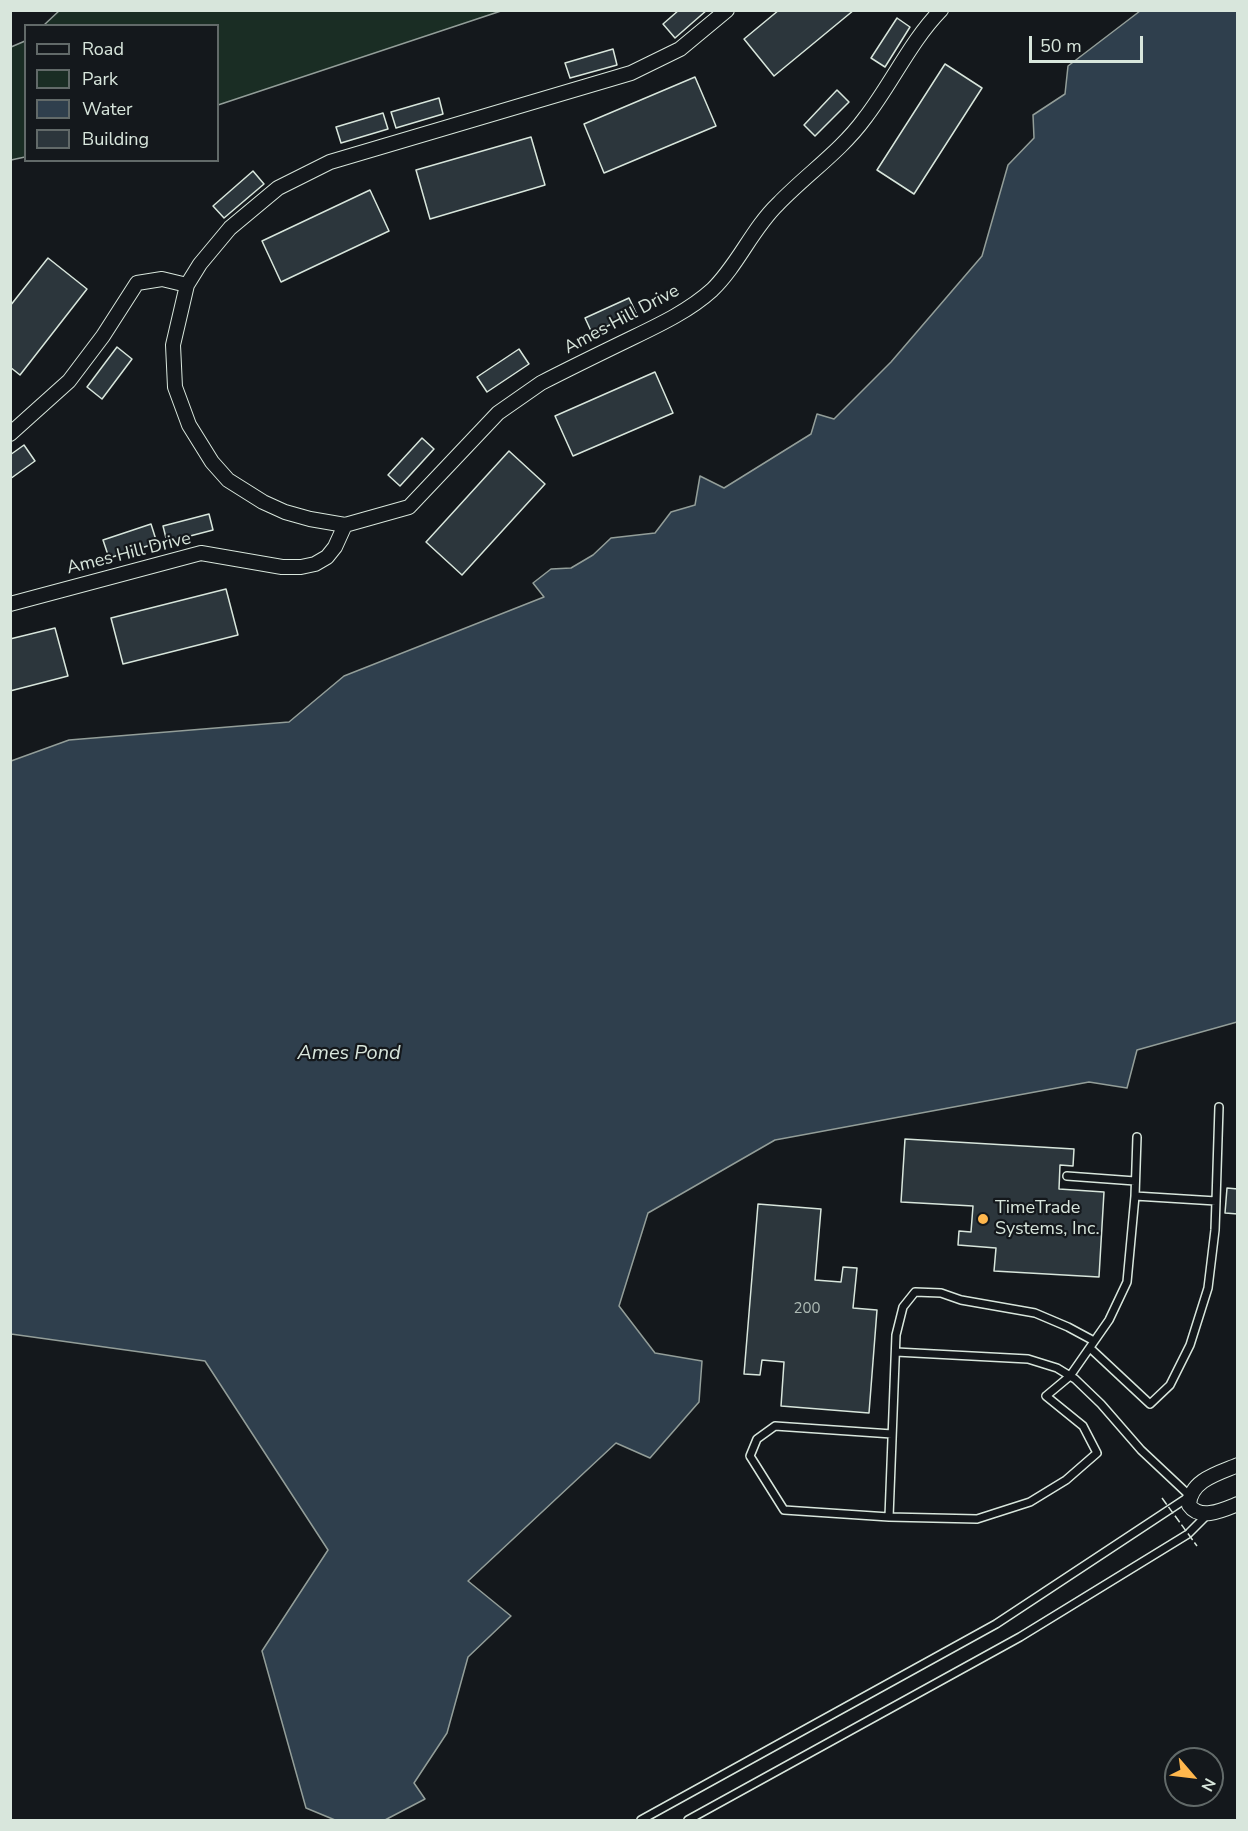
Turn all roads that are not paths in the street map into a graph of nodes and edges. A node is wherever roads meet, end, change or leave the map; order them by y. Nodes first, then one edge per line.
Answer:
1 (727, 10) edge
2 (940, 10) edge
3 (187, 285) junction
4 (10, 434) edge
5 (345, 525) junction
6 (10, 604) edge
7 (1219, 1107) dead end
8 (1137, 1137) dead end
9 (1067, 1176) dead end
10 (1136, 1182) junction
11 (1135, 1196) junction
12 (1216, 1201) junction
13 (1092, 1345) junction
14 (896, 1352) junction
15 (1070, 1376) junction
16 (892, 1434) junction
17 (1238, 1464) edge
18 (1190, 1496) junction
19 (1238, 1504) edge
20 (1209, 1513) junction
21 (889, 1517) junction
22 (641, 1821) edge
23 (688, 1821) edge

1 - 3 street, Ames Hill Drive
2 - 5 street, Ames Hill Drive
3 - 4 street
3 - 5 street, Ames Hill Drive
5 - 6 street, Ames Hill Drive
7 - 12 lane
8 - 10 lane
9 - 10 lane
10 - 11 lane
11 - 12 lane
11 - 13 lane
12 - 13 lane
13 - 14 lane
13 - 15 lane
14 - 15 lane
14 - 16 lane
15 - 18 lane
15 - 21 lane
16 - 21 lane
16 - 21 lane
17 - 18 street
18 - 20 street
18 - 22 lane
19 - 20 street
20 - 23 lane

